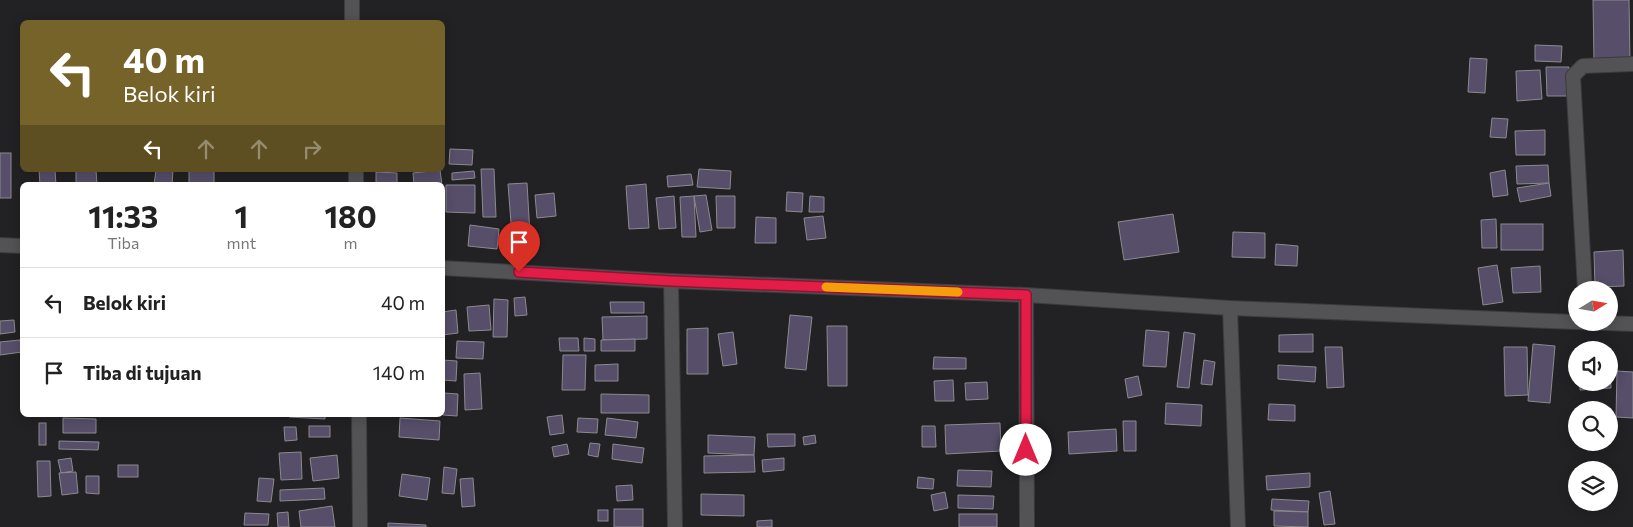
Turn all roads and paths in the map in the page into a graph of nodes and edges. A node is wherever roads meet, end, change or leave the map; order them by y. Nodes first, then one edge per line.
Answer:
1 (352, 0) edge
2 (352, 20) edge
3 (1633, 64) edge
4 (0, 245) edge
5 (20, 246) edge
6 (445, 268) edge
7 (671, 281) junction
8 (1584, 281) edge
9 (1026, 295) junction
10 (1230, 308) junction
11 (1568, 322) edge
12 (1618, 324) edge
13 (1633, 324) edge
14 (359, 417) edge
15 (360, 527) edge
16 (675, 527) edge
17 (1027, 527) edge
18 (1238, 527) edge

1 - 2 street
3 - 8 street
4 - 5 street
6 - 7 street
7 - 9 street
7 - 16 street
9 - 10 street
9 - 17 street
10 - 11 street
10 - 18 street
12 - 13 street
14 - 15 street

